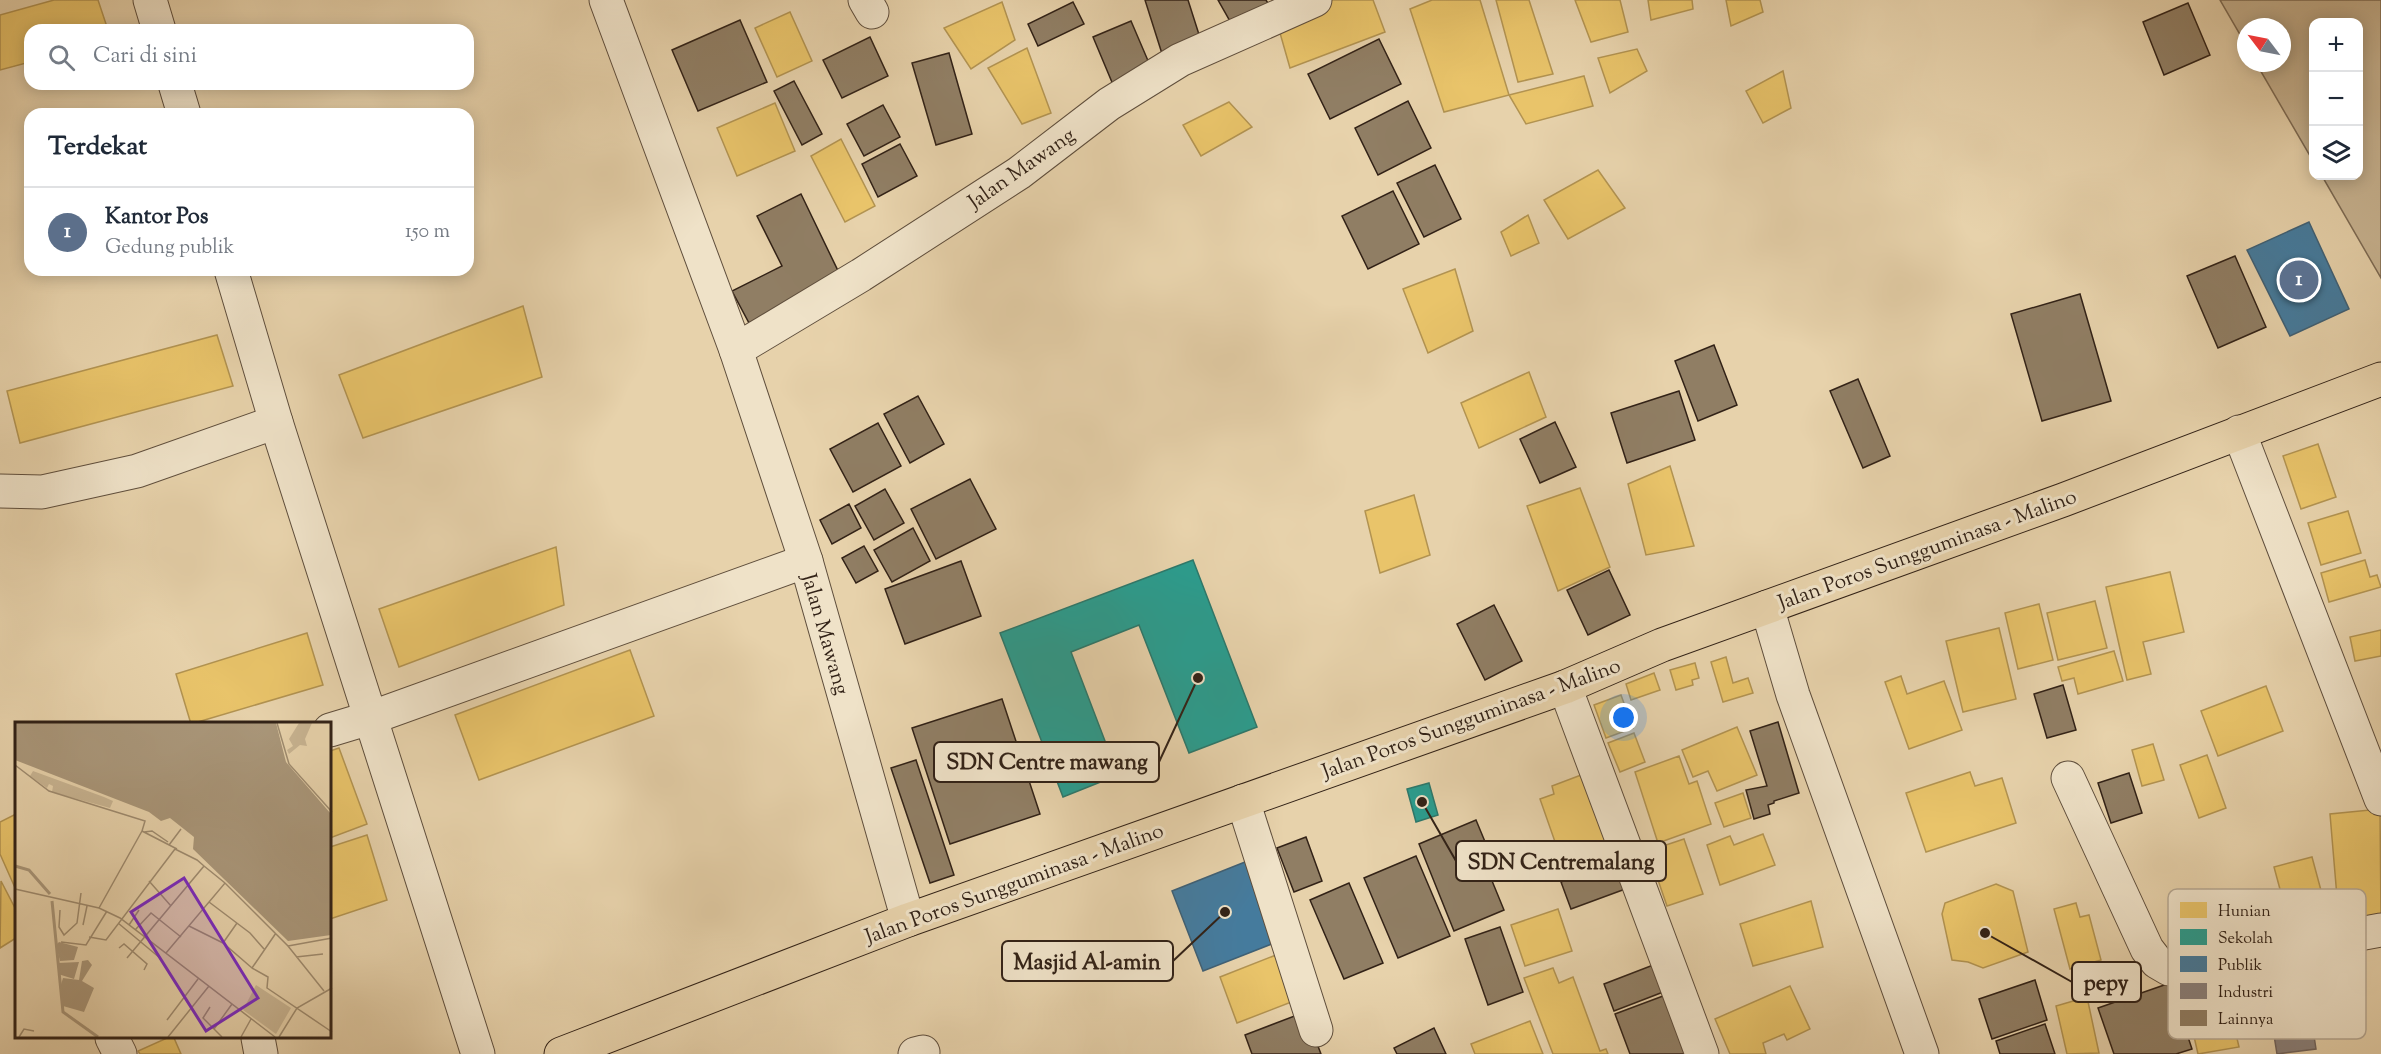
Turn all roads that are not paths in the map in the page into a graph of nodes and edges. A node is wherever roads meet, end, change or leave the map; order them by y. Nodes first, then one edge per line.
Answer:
1 (150, 0) edge
2 (606, 0) edge
3 (1314, 0) edge
4 (1277, 7) edge
5 (157, 24) edge
6 (177, 90) edge
7 (182, 108) edge
8 (233, 276) edge
9 (735, 350) junction
10 (2381, 379) edge
11 (276, 422) junction
12 (2239, 432) junction
13 (0, 492) edge
14 (806, 561) junction
15 (1767, 607) junction
16 (1565, 687) junction
17 (373, 717) junction
18 (332, 729) edge
19 (2068, 778) dead end
20 (2381, 799) edge
21 (1243, 801) junction
22 (908, 920) junction
23 (2381, 930) edge
24 (2366, 933) edge
25 (2168, 968) edge
26 (1316, 1030) dead end
27 (112, 1039) edge
28 (258, 1039) edge
29 (120, 1054) edge
30 (261, 1054) edge
31 (478, 1054) edge
32 (561, 1054) edge
33 (1702, 1054) edge
34 (1922, 1054) edge

1 - 5 street
2 - 9 street, Jalan Mawang
3 - 4 street, Jalan Mawang
4 - 9 street, Jalan Mawang
6 - 7 street
8 - 11 street
9 - 14 street, Jalan Mawang
10 - 12 main road, Jalan Poros Sungguminasa - Malino
11 - 13 street
11 - 17 street
12 - 15 main road, Jalan Poros Sungguminasa - Malino
12 - 20 street
14 - 17 street
14 - 22 street, Jalan Mawang
15 - 16 main road, Jalan Poros Sungguminasa - Malino
15 - 34 street
16 - 21 main road, Jalan Poros Sungguminasa - Malino
16 - 33 street
17 - 18 street
17 - 31 street
19 - 25 street
21 - 22 main road, Jalan Poros Sungguminasa - Malino
21 - 26 street
22 - 32 main road, Jalan Poros Sungguminasa - Malino
23 - 24 street
27 - 29 street
28 - 30 street

